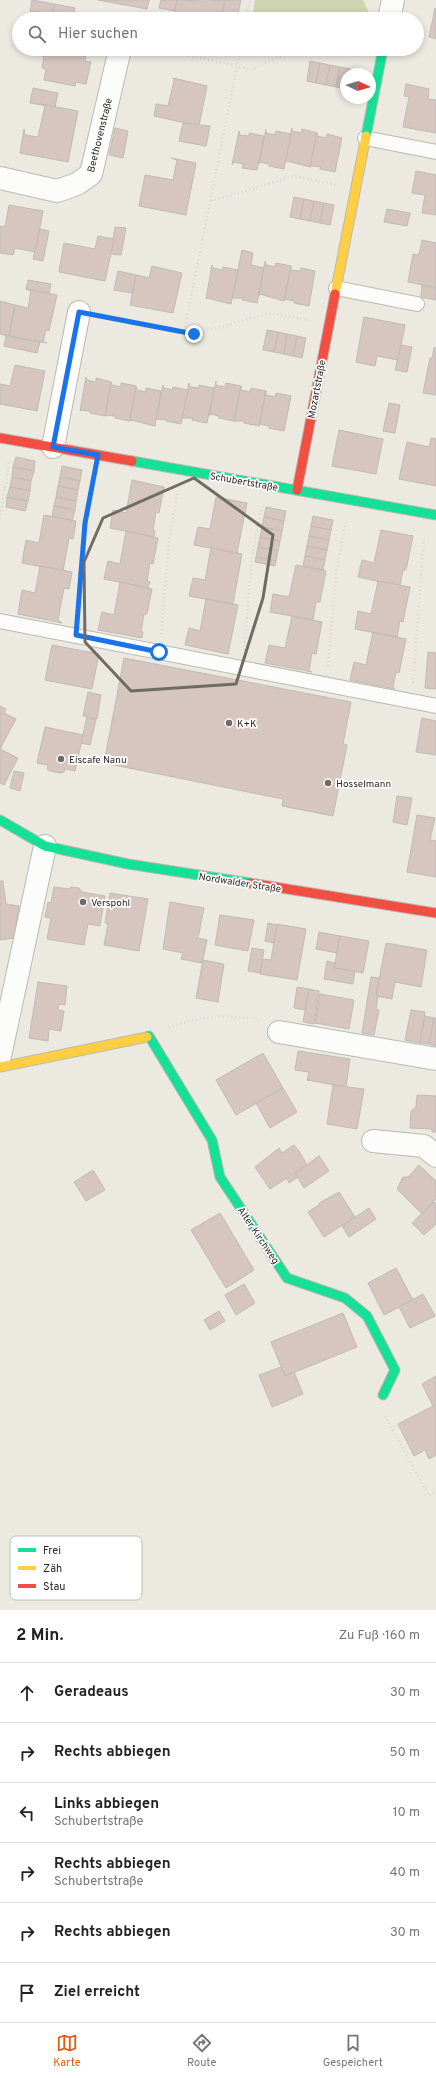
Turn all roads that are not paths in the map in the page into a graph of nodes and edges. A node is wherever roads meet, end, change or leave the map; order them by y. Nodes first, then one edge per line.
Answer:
1 (393, 0) edge
2 (390, 12) edge
3 (118, 56) edge
4 (382, 56) edge
5 (365, 138) junction
6 (436, 152) edge
7 (0, 178) edge
8 (336, 288) junction
9 (417, 304) dead end
10 (79, 312) road end
11 (0, 438) edge
12 (53, 447) junction
13 (297, 490) junction
14 (436, 515) edge
15 (0, 621) edge
16 (436, 706) edge
17 (0, 820) edge
18 (45, 846) junction
19 (436, 913) edge
20 (279, 1032) road end
21 (0, 1056) edge
22 (436, 1059) edge
23 (0, 1067) edge
24 (373, 1141) dead end
25 (436, 1156) edge
26 (383, 1395) road end

1 - 2 street
3 - 7 street, Beethovenstraße
4 - 5 street, Mozartstraße
5 - 6 lane
5 - 8 street, Mozartstraße
8 - 9 lane
8 - 13 street, Mozartstraße
10 - 12 street
11 - 12 street, Schubertstraße
12 - 13 street, Schubertstraße
13 - 14 street, Schubertstraße
15 - 16 lane
17 - 18 street, Nordwalder Straße
18 - 19 street, Nordwalder Straße
18 - 21 street
20 - 22 street
23 - 26 street, Alter Kirchweg
24 - 25 street

